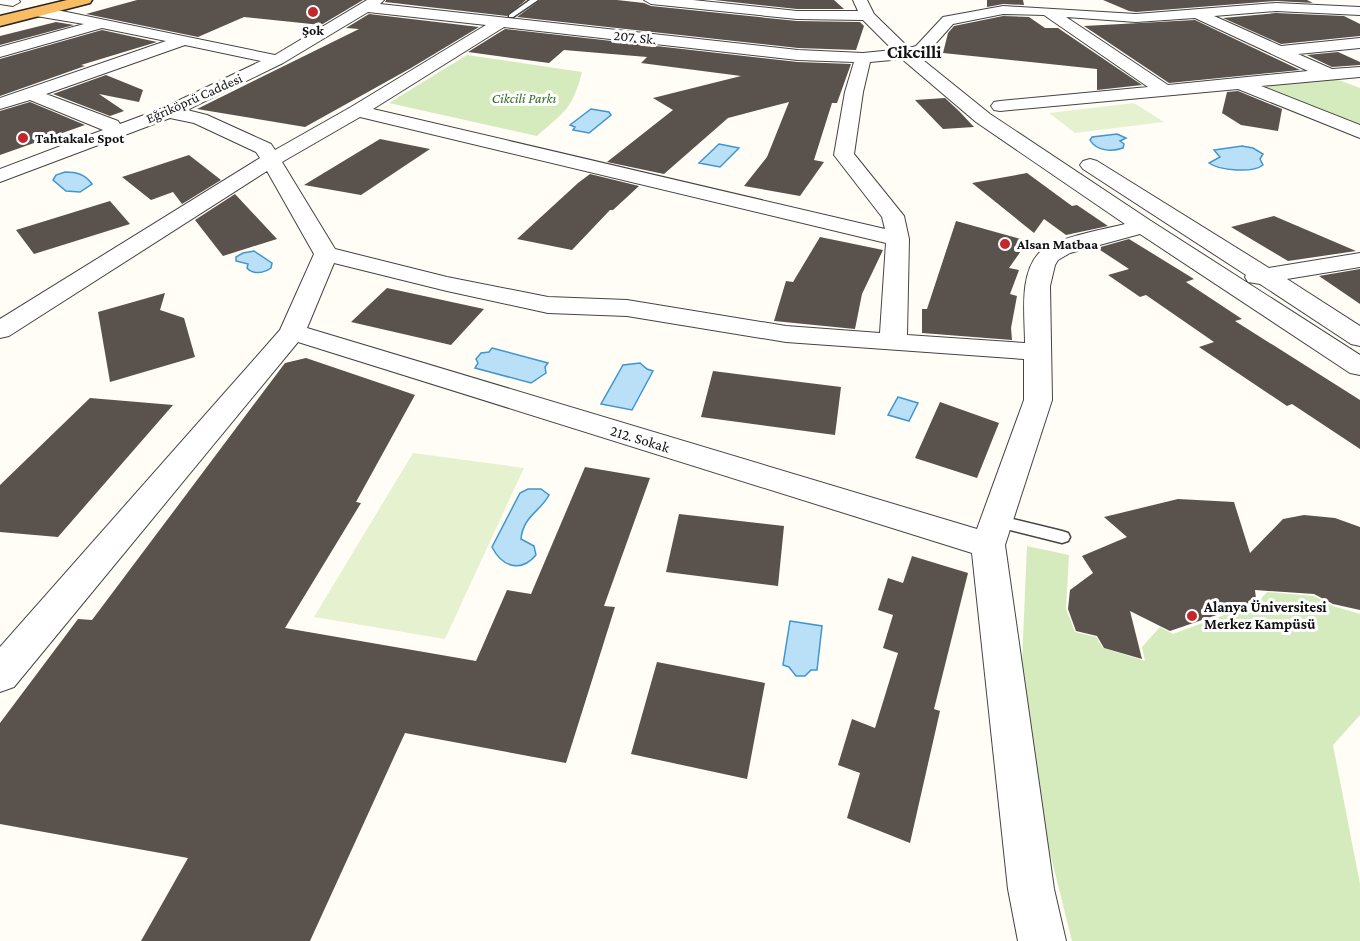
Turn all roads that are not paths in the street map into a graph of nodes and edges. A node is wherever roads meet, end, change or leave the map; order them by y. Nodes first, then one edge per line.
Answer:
1 (85, 0) edge
2 (535, 0) edge
3 (651, 0) edge
4 (793, 0) edge
5 (860, 0) edge
6 (876, 0) edge
7 (1161, 0) edge
8 (1350, 0) edge
9 (687, 2) edge
10 (371, 3) edge
11 (5, 4) edge
12 (38, 6) edge
13 (1036, 7) edge
14 (1360, 10) edge
15 (797, 15) junction
16 (1198, 15) junction
17 (867, 16) junction
18 (506, 19) junction
19 (0, 21) edge
20 (944, 23) junction
21 (101, 24) junction
22 (921, 27) dead end
23 (183, 40) junction
24 (1360, 43) edge
25 (1280, 51) junction
26 (0, 52) edge
27 (914, 52) junction
28 (863, 58) junction
29 (277, 60) junction
30 (1360, 72) edge
31 (1331, 75) junction
32 (1242, 84) junction
33 (1360, 86) edge
34 (1164, 91) junction
35 (32, 94) junction
36 (0, 104) edge
37 (1000, 106) junction
38 (357, 111) junction
39 (169, 112) junction
40 (1039, 131) dead end
41 (113, 132) junction
42 (1360, 132) edge
43 (1077, 156) dead end
44 (271, 160) junction
45 (0, 176) edge
46 (1143, 226) junction
47 (898, 239) junction
48 (326, 254) junction
49 (1360, 260) edge
50 (1266, 275) junction
51 (1232, 283) junction
52 (0, 330) edge
53 (292, 332) junction
54 (1360, 338) edge
55 (893, 342) junction
56 (1037, 352) junction
57 (1360, 367) edge
58 (992, 533) junction
59 (1062, 537) dead end
60 (0, 675) edge
61 (1042, 941) edge

1 - 12 highway
2 - 18 lane
3 - 9 street
4 - 15 street
5 - 17 street
6 - 27 street
7 - 16 street
8 - 14 street
9 - 15 street
10 - 18 street, 207. Sk.
10 - 29 street, Eğriköprü Caddesi
11 - 12 highway
12 - 19 highway
12 - 21 street
13 - 16 street
13 - 20 street
13 - 34 street
14 - 16 street
15 - 17 street
16 - 25 street
17 - 27 street
18 - 28 street, 207. Sk.
18 - 38 street
20 - 22 street
20 - 27 street
21 - 23 street
21 - 26 street
23 - 29 street
23 - 35 street
24 - 25 street
25 - 31 street
27 - 28 street, 207. Sk.
27 - 37 street
27 - 46 street
28 - 47 street
29 - 39 street, Eğriköprü Caddesi
30 - 31 street
31 - 32 street
31 - 33 street
32 - 34 street
32 - 42 street
34 - 37 street
35 - 36 street
35 - 41 street
37 - 40 street
38 - 44 street
38 - 47 street
39 - 41 street, Eğriköprü Caddesi
39 - 44 street
41 - 45 street, Eğriköprü Caddesi
43 - 50 street
44 - 48 street
44 - 52 street
46 - 51 street
46 - 56 street
47 - 55 street
48 - 53 street
48 - 55 street
49 - 50 street
50 - 51 street
50 - 54 street
51 - 57 street
53 - 58 street, 212. Sokak
53 - 60 street
55 - 56 street
56 - 58 street
58 - 59 lane
58 - 61 street

